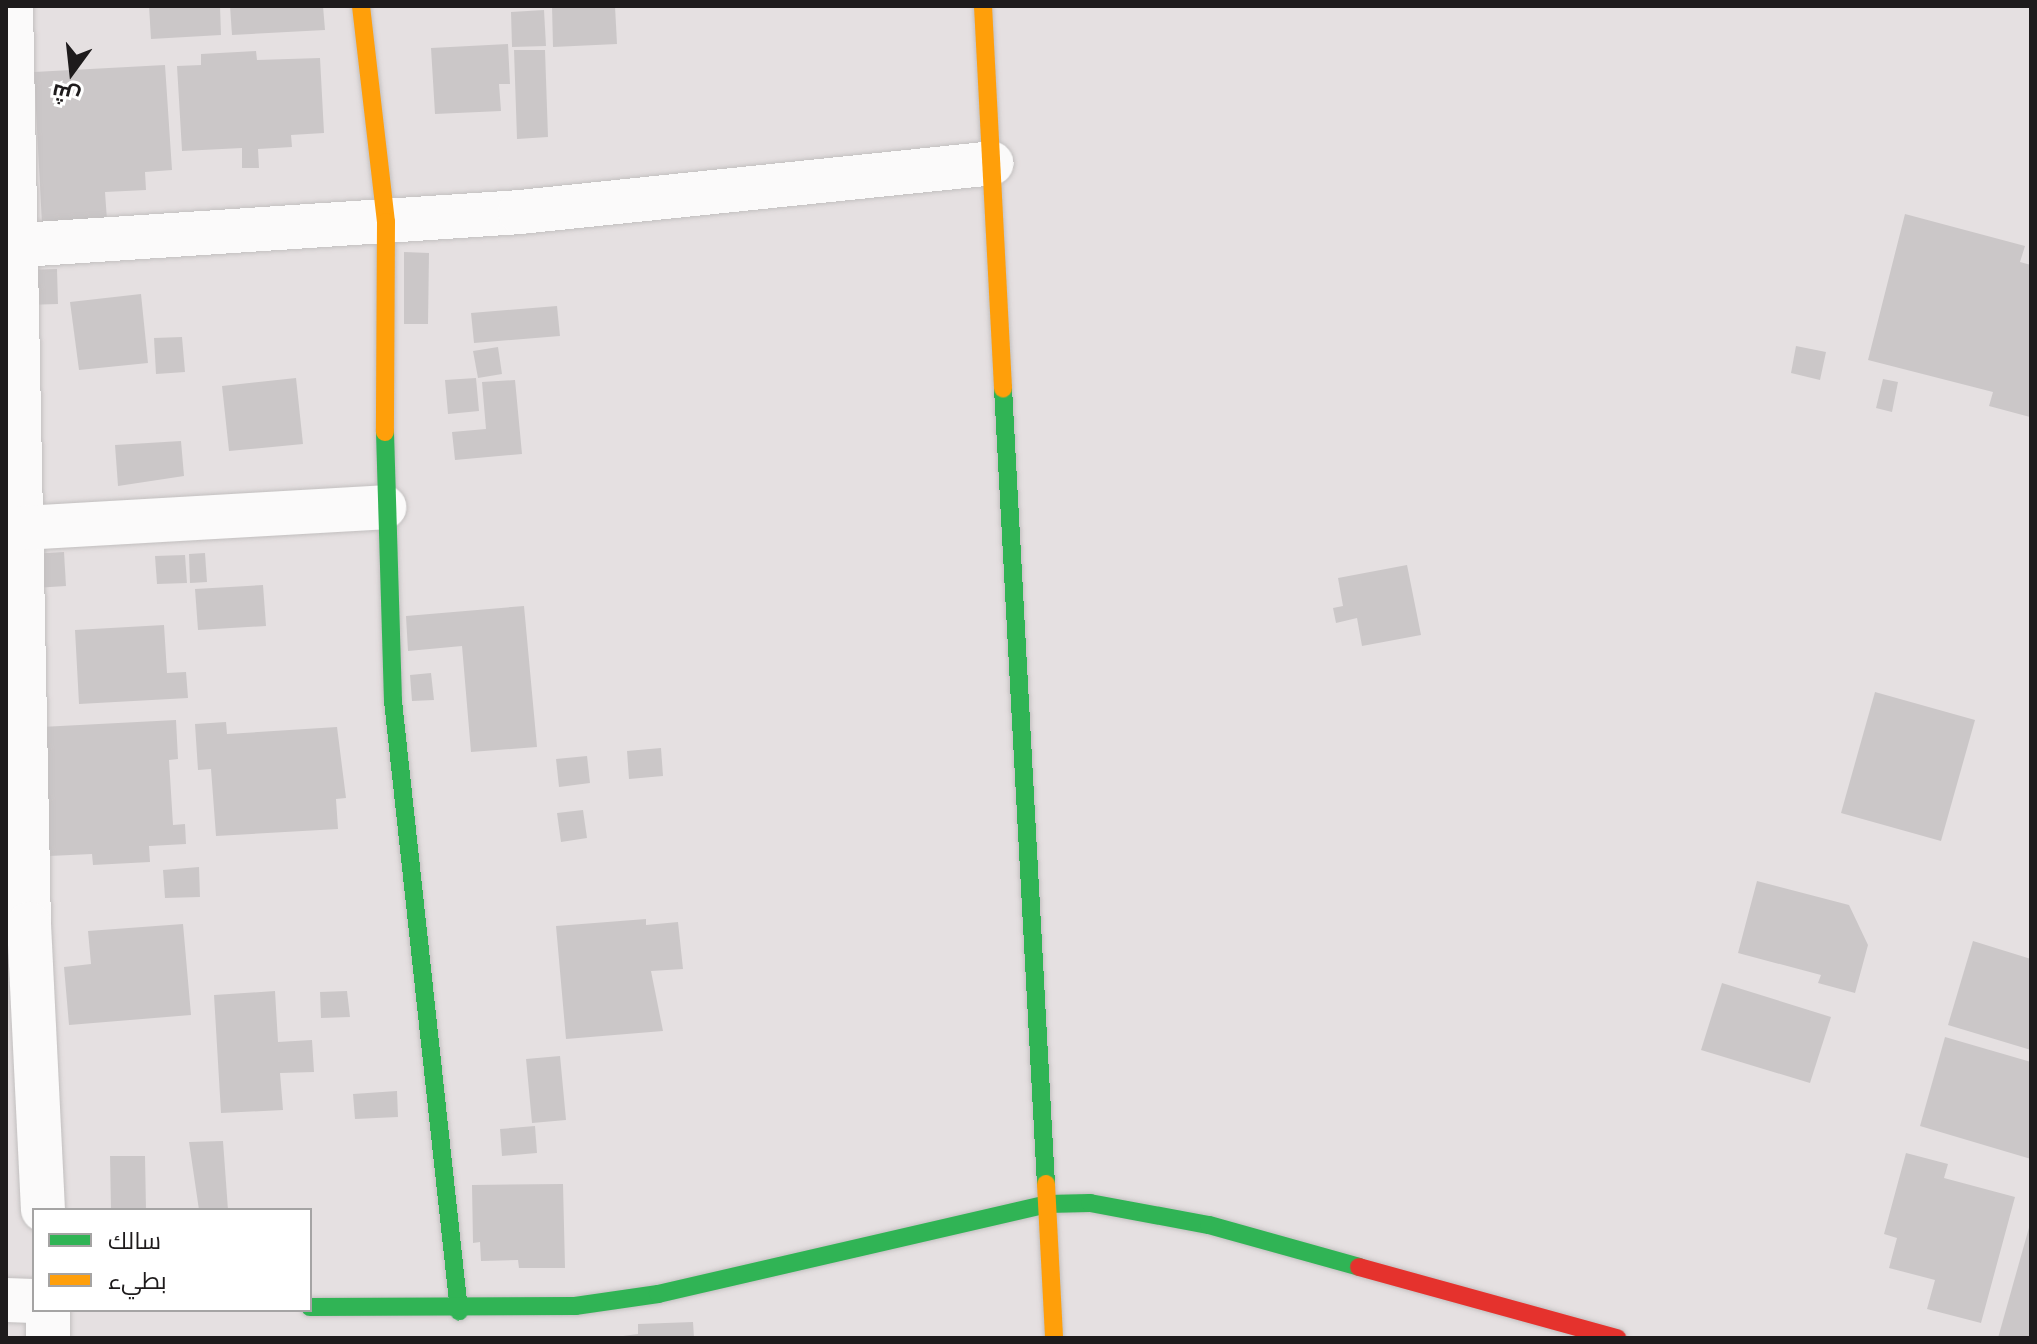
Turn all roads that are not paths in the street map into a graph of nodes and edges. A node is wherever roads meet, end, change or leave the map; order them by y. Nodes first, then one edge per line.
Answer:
1 (11, 6) edge
2 (361, 6) edge
3 (983, 6) edge
4 (991, 163) junction
5 (386, 222) junction
6 (10, 246) edge
7 (384, 507) junction
8 (13, 529) edge
9 (17, 924) edge
10 (1047, 1204) junction
11 (43, 1208) edge
12 (6, 1300) edge
13 (32, 1301) edge
14 (312, 1307) edge
15 (459, 1311) junction
16 (48, 1312) edge
17 (48, 1338) edge
18 (1054, 1338) edge
19 (1617, 1338) edge

1 - 6 street
2 - 5 street
3 - 4 street
4 - 5 street
4 - 10 street
5 - 6 street
5 - 7 street
6 - 8 street
7 - 8 street
7 - 15 street
8 - 9 street
9 - 11 street
10 - 15 street
10 - 18 street
10 - 19 street
12 - 13 street
14 - 15 street
16 - 17 street

